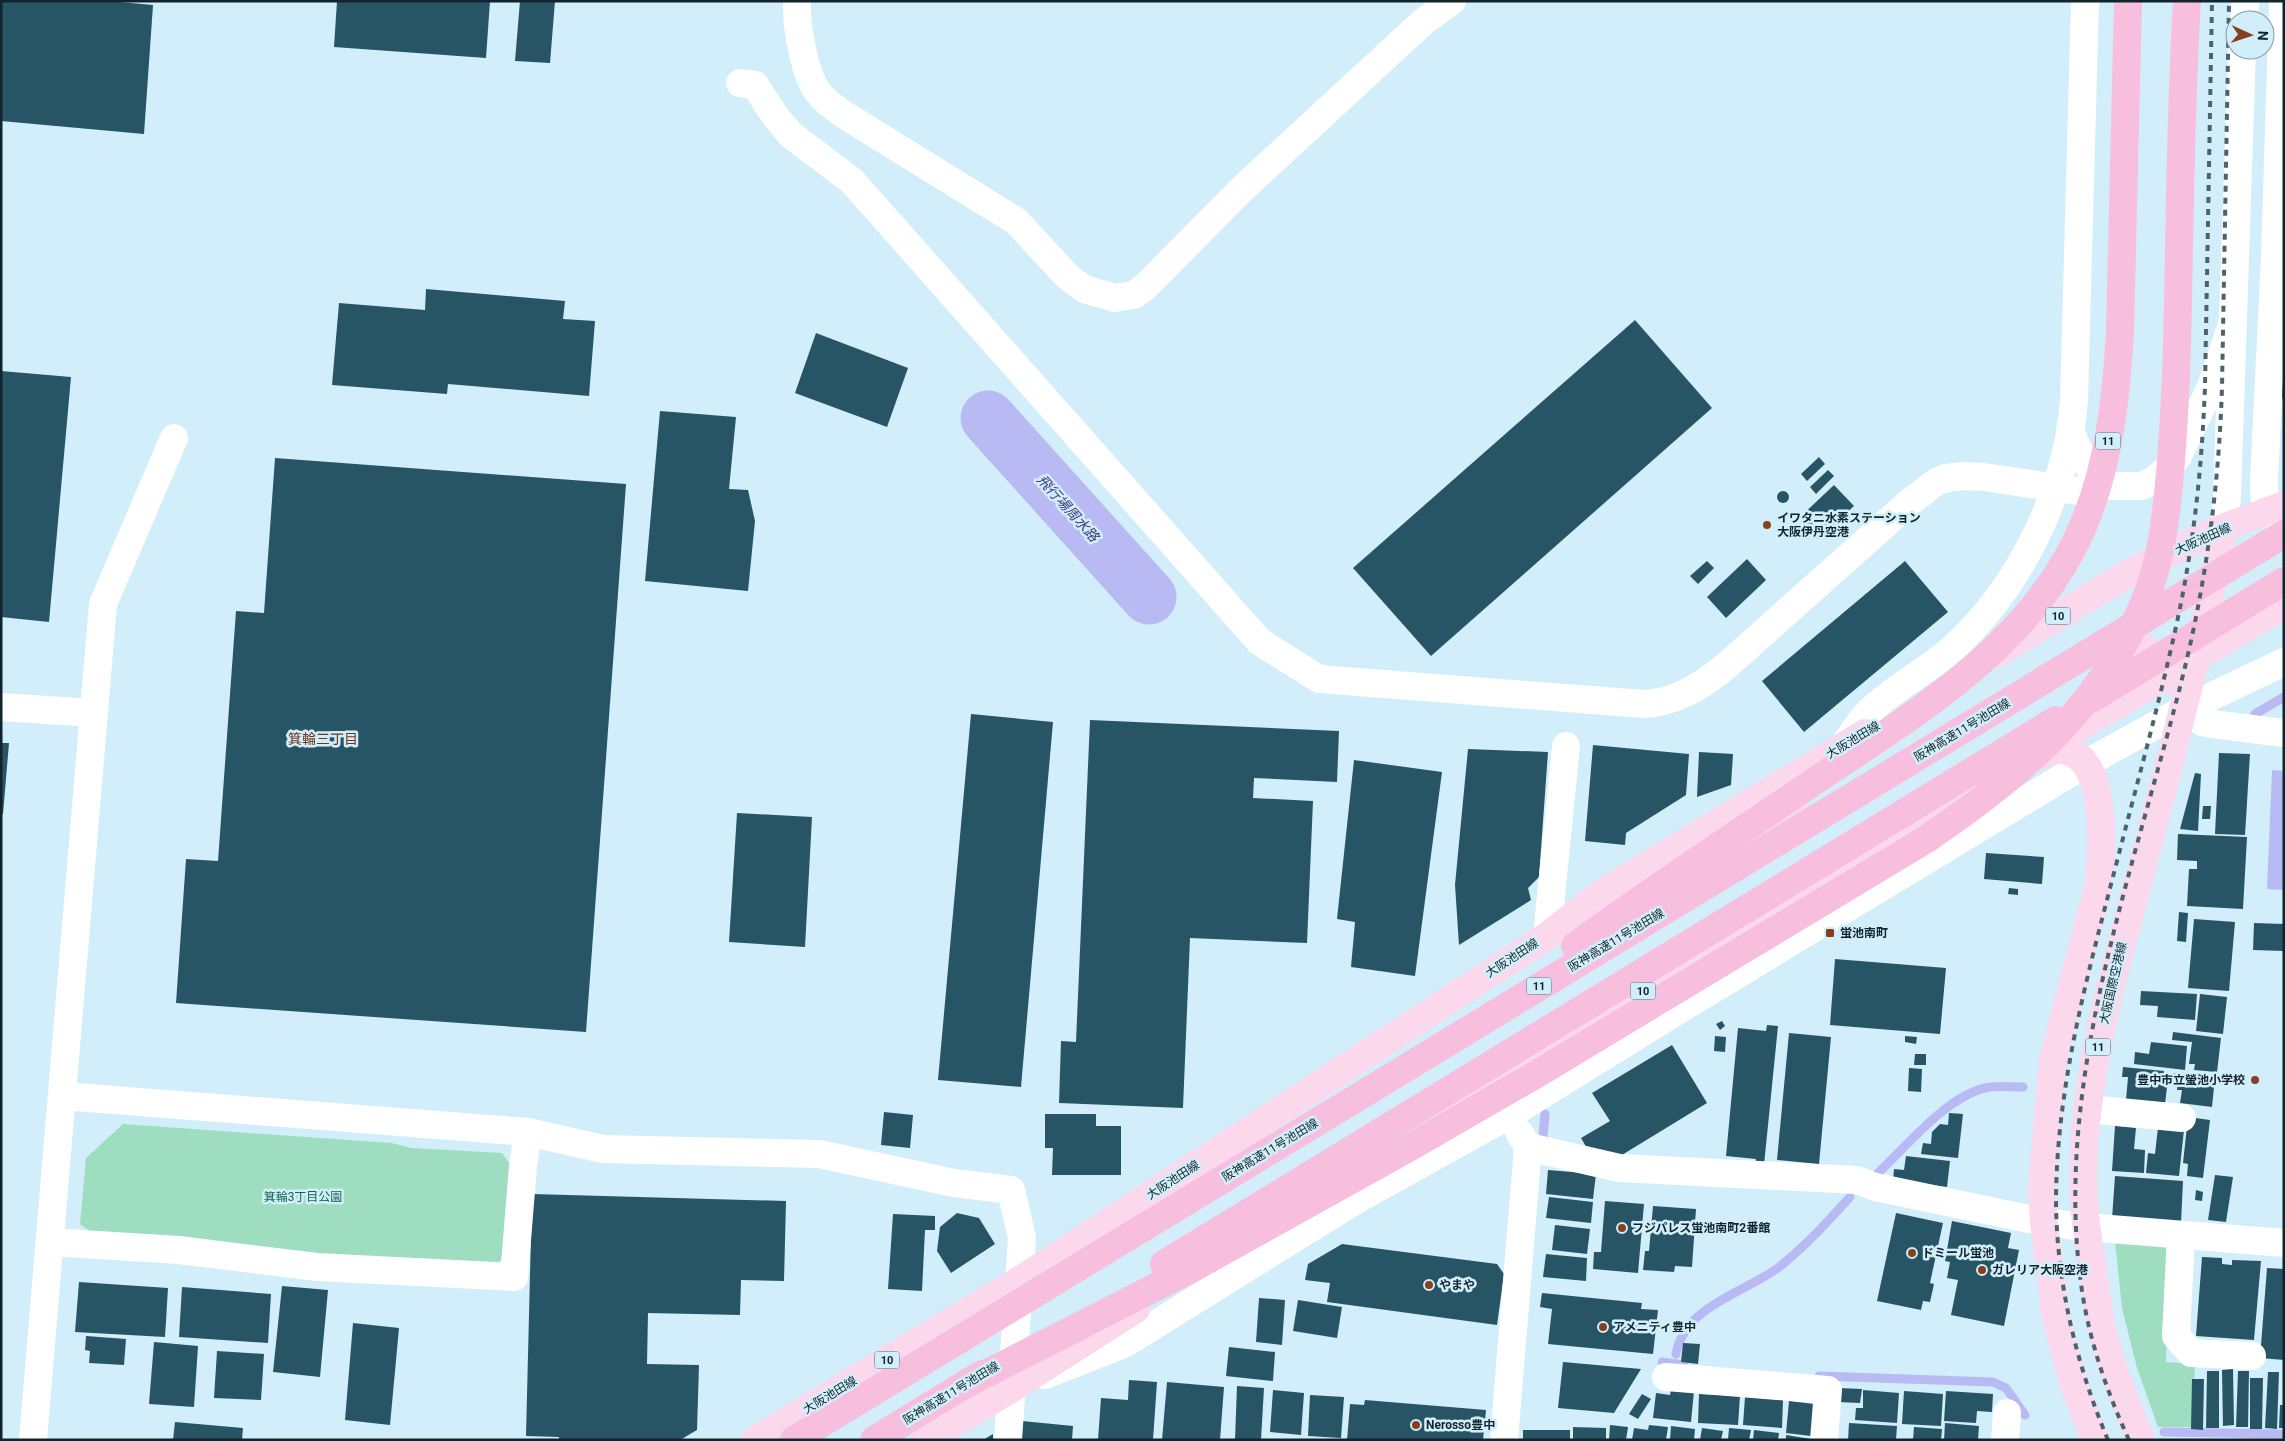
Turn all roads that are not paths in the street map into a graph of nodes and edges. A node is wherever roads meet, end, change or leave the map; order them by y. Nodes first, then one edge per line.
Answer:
1 (797, 1) edge
2 (1452, 1) edge
3 (2086, 1) edge
4 (2128, 1) edge
5 (2187, 1) edge
6 (2283, 1) edge
7 (2242, 60) edge
8 (740, 84) dead end
9 (2280, 230) edge
10 (2235, 257) junction
11 (2275, 257) junction
12 (2233, 321) junction
13 (2070, 431) junction
14 (174, 438) dead end
15 (2101, 486) junction
16 (2055, 488) junction
17 (2275, 509) edge
18 (2224, 529) junction
19 (2284, 534) edge
20 (2284, 581) edge
21 (2284, 605) edge
22 (2197, 657) junction
23 (2284, 662) edge
24 (2164, 676) junction
25 (1, 707) edge
26 (2183, 710) junction
27 (94, 713) junction
28 (2284, 733) edge
29 (1566, 746) dead end
30 (1842, 746) junction
31 (2023, 761) junction
32 (2085, 764) junction
33 (1602, 893) junction
34 (1547, 936) junction
35 (1418, 1060) junction
36 (62, 1096) junction
37 (2089, 1109) junction
38 (1509, 1115) junction
39 (2182, 1118) dead end
40 (528, 1132) junction
41 (1528, 1147) junction
42 (2044, 1222) junction
43 (2086, 1227) junction
44 (2181, 1235) junction
45 (50, 1242) junction
46 (2284, 1243) edge
47 (1020, 1280) junction
48 (2252, 1356) dead end
49 (1666, 1377) dead end
50 (966, 1384) junction
51 (1011, 1389) junction
52 (2007, 1413) dead end
53 (33, 1440) edge
54 (755, 1440) edge
55 (794, 1440) edge
56 (874, 1440) edge
57 (925, 1440) edge
58 (1008, 1440) edge
59 (1504, 1440) edge
60 (1824, 1440) edge
61 (2005, 1440) edge
62 (2095, 1440) edge
63 (2142, 1440) edge

1 - 2 street
3 - 13 street
4 - 35 highway, 11
5 - 50 highway
6 - 9 street
7 - 10 street
8 - 16 street
9 - 11 street
10 - 11 street
10 - 12 street
11 - 17 street
12 - 15 street
12 - 18 street
13 - 15 street
13 - 16 street
14 - 27 street
15 - 16 street
16 - 30 street
17 - 18 main road, 大阪池田線 / 10
18 - 22 main road, 大阪国際空港線 / 11
18 - 30 main road, 大阪池田線 / 10
19 - 35 highway, 阪神高速11号池田線 / 11
20 - 50 highway, 阪神高速11号池田線
21 - 22 main road, 10
22 - 24 main road, 10
22 - 26 main road, 大阪国際空港線 / 11
23 - 26 street
24 - 26 main road
24 - 31 main road, 10
24 - 33 main road
25 - 27 street
26 - 28 street
26 - 32 street
26 - 37 main road, 大阪国際空港線 / 11
27 - 36 street
29 - 34 street
30 - 33 main road, 大阪池田線 / 10
31 - 32 main road
31 - 51 main road, 10
32 - 38 street
32 - 42 main road
33 - 34 main road, 大阪池田線 / 10
34 - 47 main road, 大阪池田線 / 10
35 - 55 highway, 阪神高速11号池田線 / 11
36 - 40 street
36 - 45 street
37 - 39 street
37 - 43 main road, 大阪国際空港線 / 11
38 - 41 street
38 - 51 street
40 - 45 street
40 - 47 street
41 - 42 street
41 - 59 street
42 - 43 street
42 - 62 main road
43 - 44 street
43 - 63 main road, 大阪国際空港線 / 11
44 - 46 street
44 - 48 street
45 - 53 street
47 - 51 street
47 - 54 main road, 大阪池田線 / 10
49 - 60 street
50 - 56 highway, 阪神高速11号池田線
51 - 57 main road, 10
51 - 58 street
52 - 61 street

